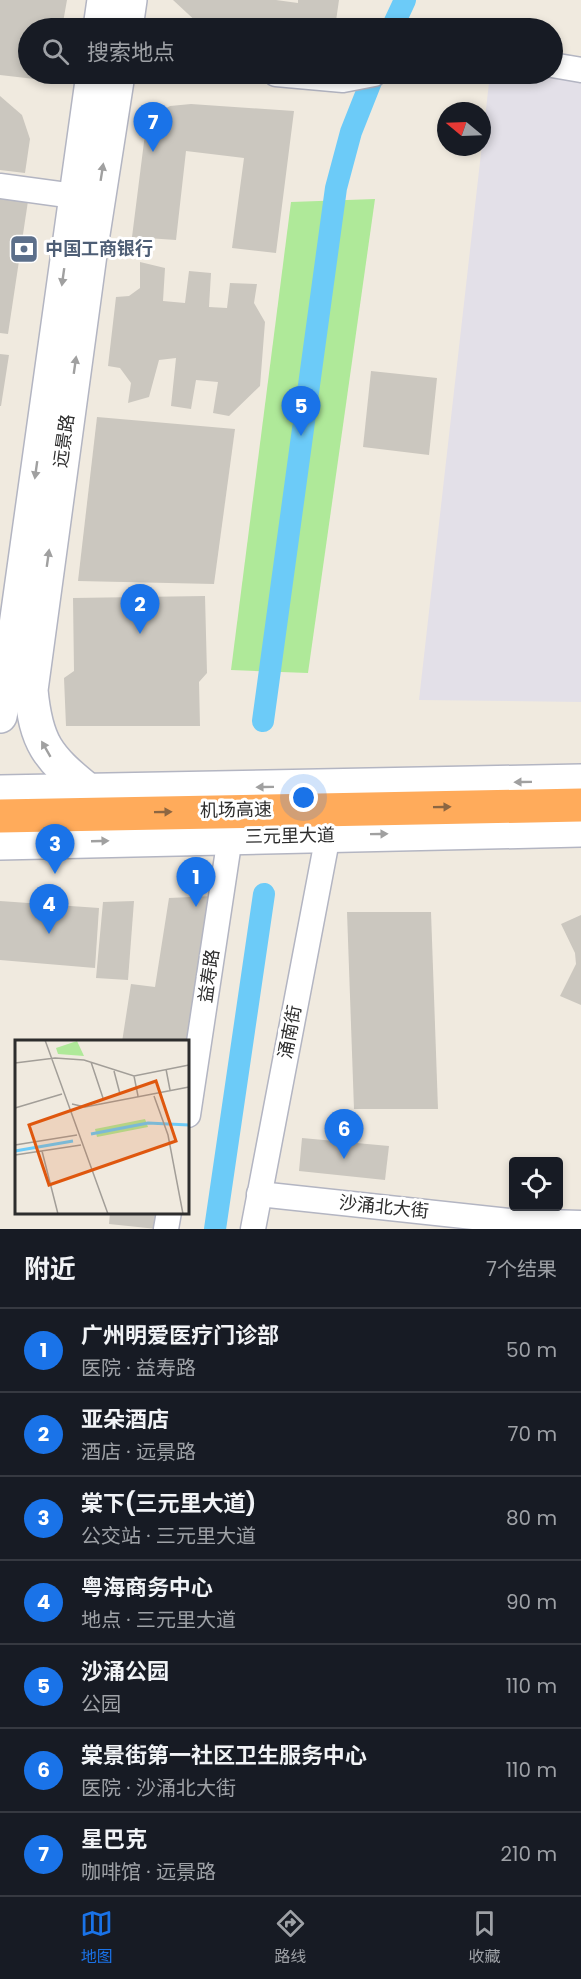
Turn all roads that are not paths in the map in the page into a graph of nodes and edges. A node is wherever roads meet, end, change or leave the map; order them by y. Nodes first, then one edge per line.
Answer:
1 (104, 0) edge
2 (130, 0) edge
3 (101, 18) edge
4 (127, 18) edge
5 (563, 67) edge
6 (581, 70) edge
7 (91, 84) edge
8 (116, 84) edge
9 (0, 186) edge
10 (74, 196) junction
11 (0, 716) edge
12 (581, 781) edge
13 (88, 790) junction
14 (0, 792) edge
15 (581, 805) edge
16 (0, 816) edge
17 (581, 830) edge
18 (328, 835) junction
19 (230, 837) junction
20 (0, 843) edge
21 (189, 1108) edge
22 (259, 1194) junction
23 (169, 1214) edge
24 (581, 1222) edge
25 (166, 1229) edge
26 (253, 1229) edge

1 - 3 street
2 - 4 street
5 - 6 street
7 - 10 street, 远景路
13 -> 8 street, 远景路
9 - 10 street
10 -> 11 street, 远景路
12 -> 13 street
13 - 14 street
16 -> 15 highway, 机场高速
18 -> 17 street, 三元里大道
18 - 19 street, 三元里大道
18 - 22 street, 涌南街
20 -> 19 street, 三元里大道
19 - 21 street, 益寿路
22 - 24 street, 沙涌北大街
22 - 26 street, 涌南街
23 - 25 street

